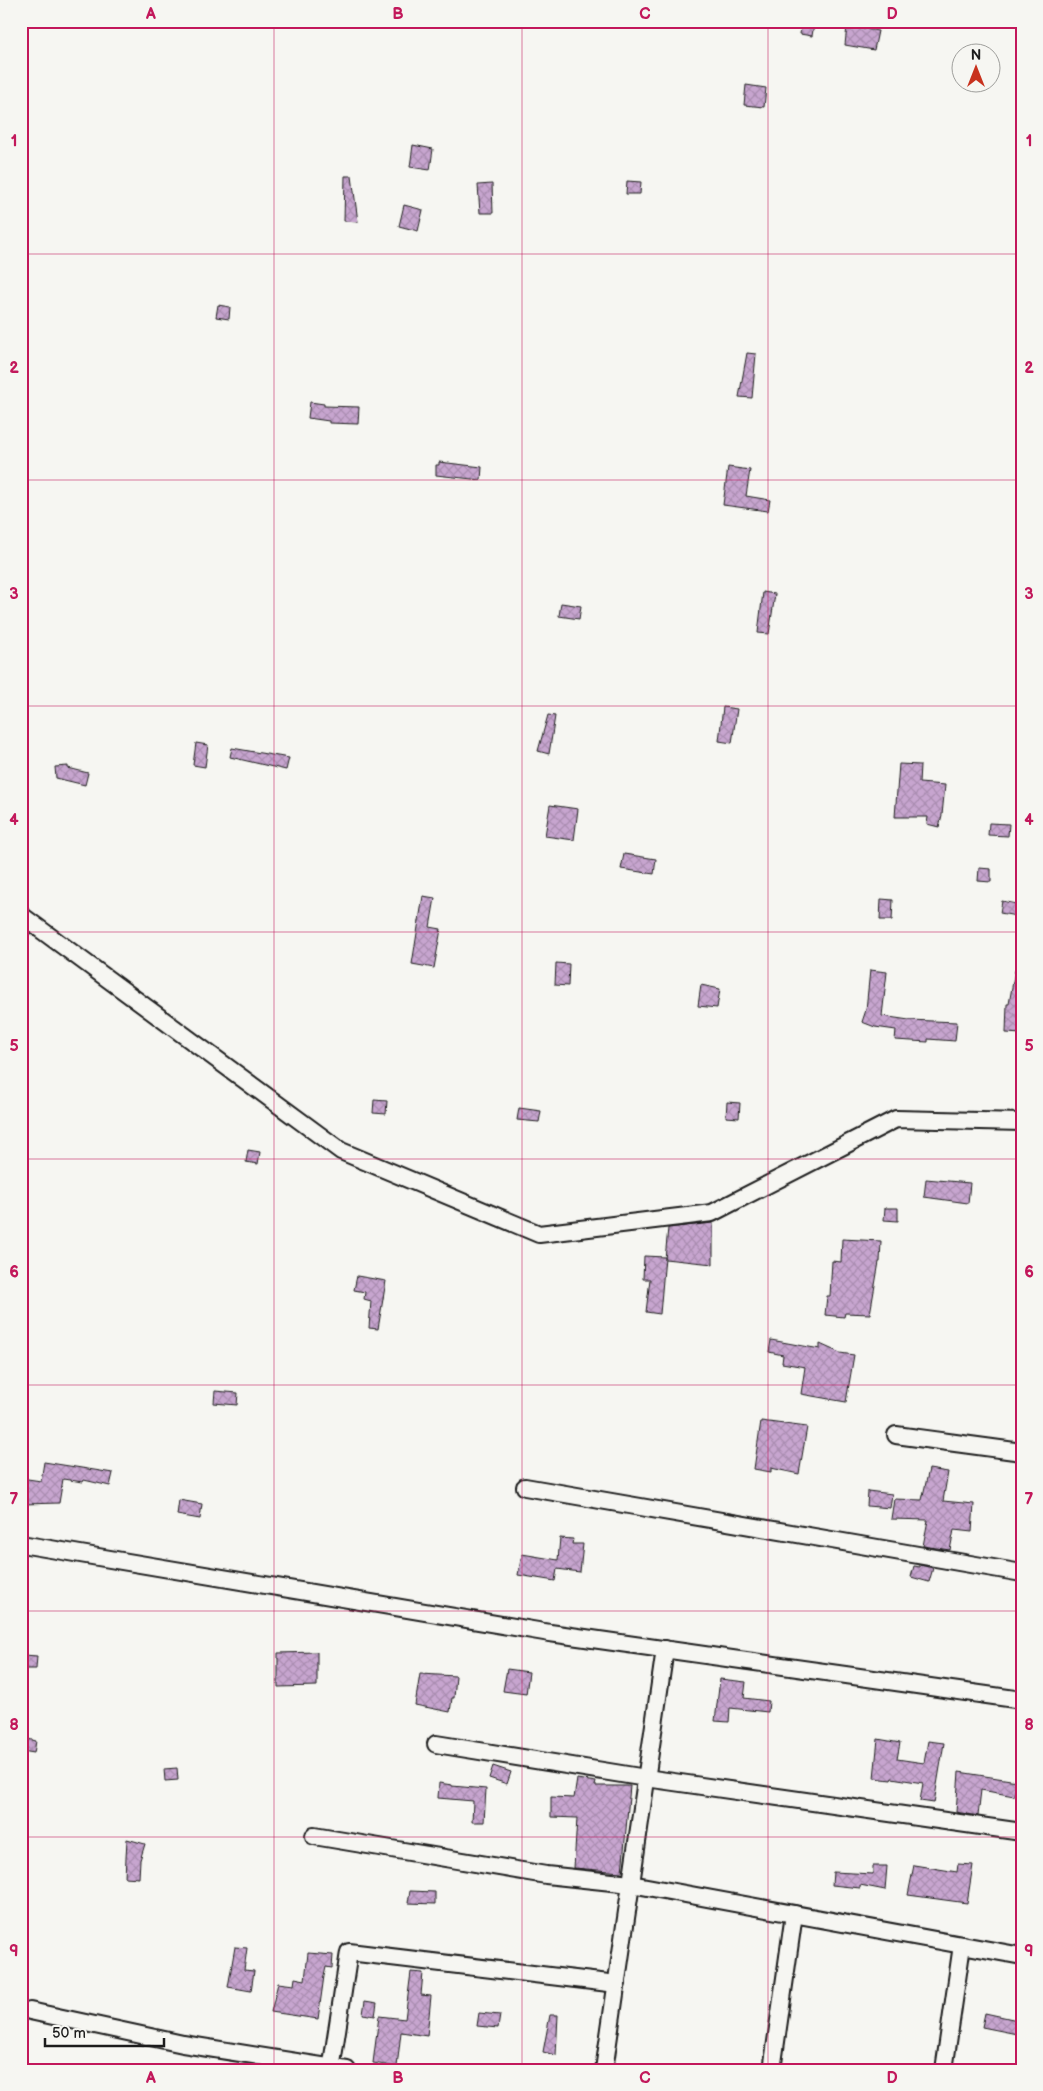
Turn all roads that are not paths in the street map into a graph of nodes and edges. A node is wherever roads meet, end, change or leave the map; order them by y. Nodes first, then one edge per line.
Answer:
1 (21, 915) edge
2 (1022, 1122) edge
3 (896, 1436) dead end
4 (1022, 1452) edge
5 (525, 1487) dead end
6 (21, 1544) edge
7 (1022, 1573) edge
8 (665, 1649) junction
9 (1022, 1700) edge
10 (436, 1744) dead end
11 (646, 1778) junction
12 (1022, 1832) edge
13 (314, 1836) dead end
14 (631, 1884) junction
15 (794, 1914) junction
16 (962, 1945) junction
17 (1022, 1956) edge
18 (616, 1984) junction
19 (30, 2011) dead end
20 (336, 2069) edge
21 (604, 2070) edge
22 (772, 2070) edge
23 (944, 2070) edge

1 - 2 street
3 - 4 street
5 - 7 street
6 - 8 street
8 - 9 street
8 - 11 street
10 - 11 street
11 - 12 street
11 - 14 street
13 - 14 street
14 - 15 street
14 - 18 street
15 - 16 street
15 - 22 street
16 - 17 street
16 - 23 street
18 - 20 street
18 - 21 street
19 - 20 street

